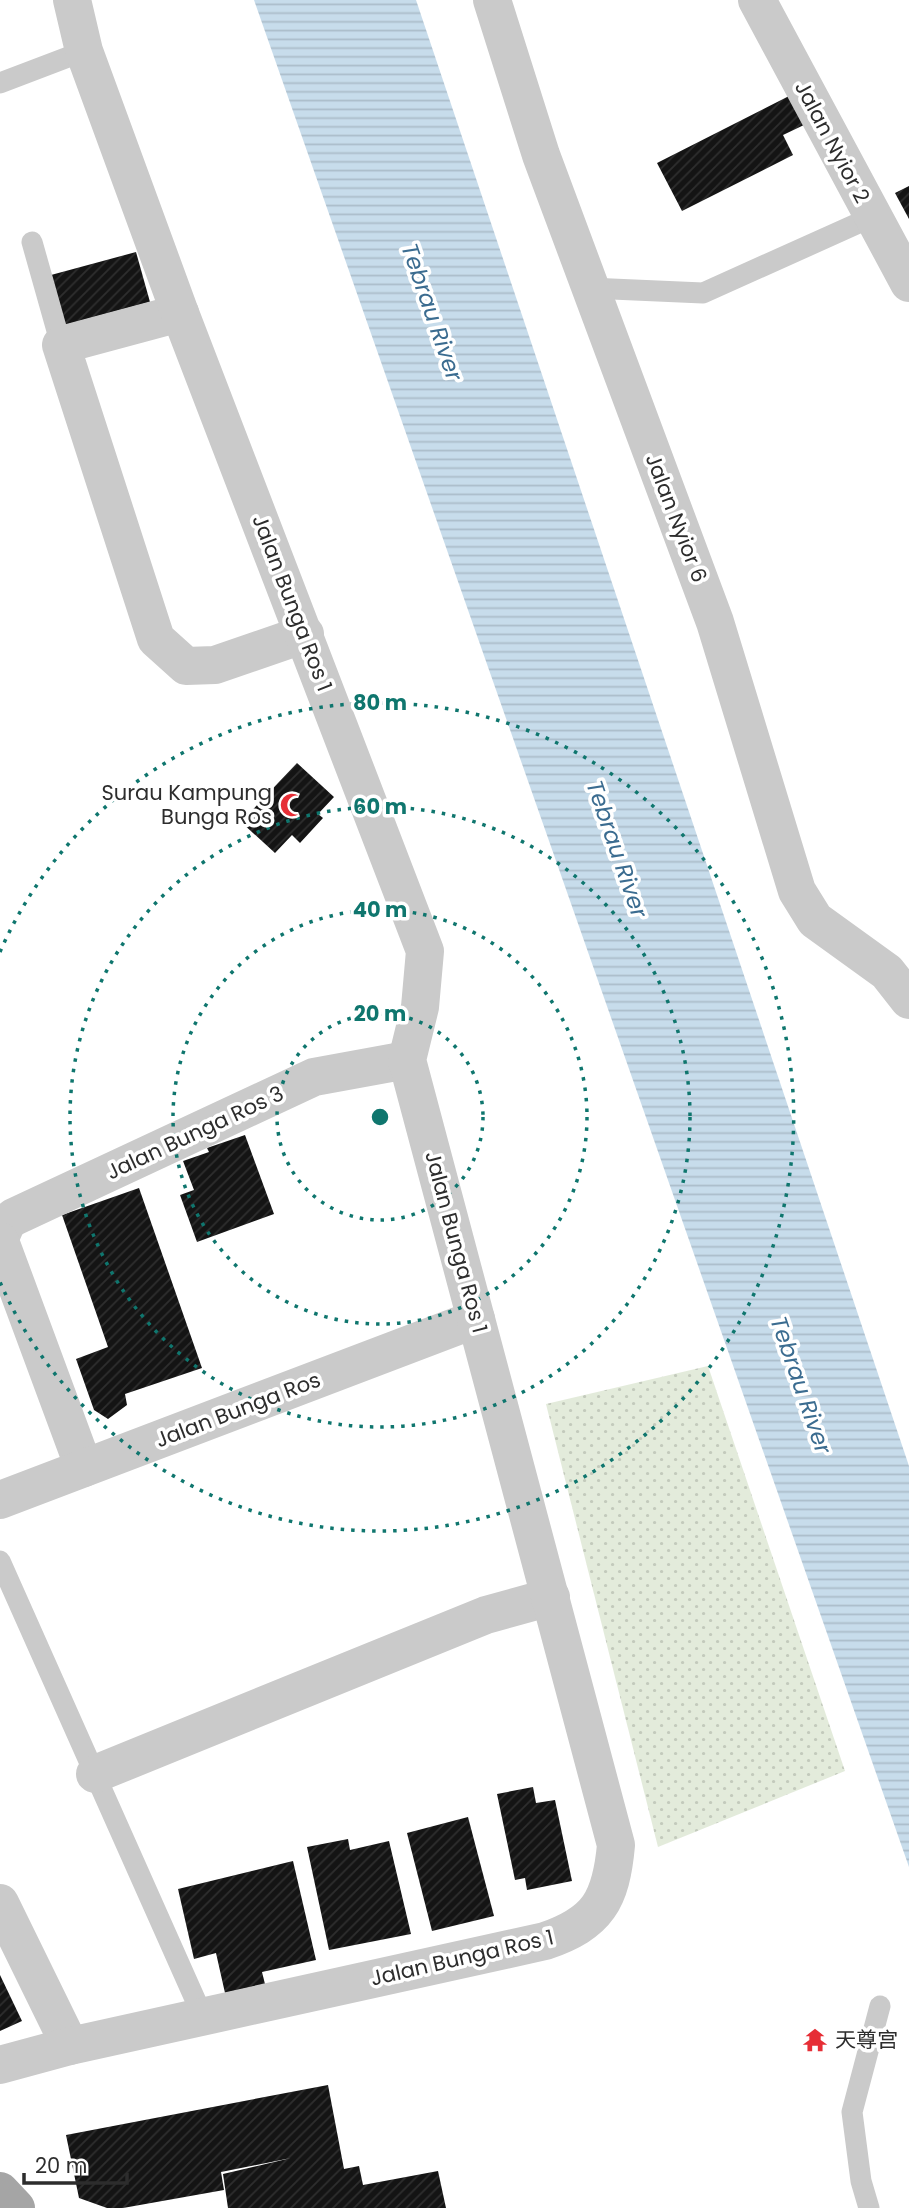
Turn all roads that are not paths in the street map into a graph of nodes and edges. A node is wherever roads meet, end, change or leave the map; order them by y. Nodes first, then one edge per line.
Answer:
1 (72, 0) edge
2 (492, 0) edge
3 (757, 0) edge
4 (84, 51) junction
5 (0, 83) edge
6 (872, 217) junction
7 (32, 242) dead end
8 (909, 284) edge
9 (589, 288) junction
10 (180, 313) junction
11 (61, 345) junction
12 (305, 634) junction
13 (909, 1000) edge
14 (407, 1060) junction
15 (0, 1239) edge
16 (476, 1319) junction
17 (84, 1468) junction
18 (0, 1500) edge
19 (0, 1561) edge
20 (551, 1597) junction
21 (95, 1774) junction
22 (0, 1903) edge
23 (880, 2006) dead end
24 (203, 2017) junction
25 (70, 2046) junction
26 (0, 2065) edge
27 (0, 2191) edge
28 (16, 2208) edge
29 (869, 2208) edge

1 - 4 street, Jalan Bunga Ros 1
2 - 9 street, Jalan Nyior 6
3 - 6 street, Jalan Nyior 2
4 - 5 lane
4 - 10 street, Jalan Bunga Ros 1
6 - 8 street, Jalan Nyior 2
6 - 9 lane
7 - 11 lane
9 - 13 street, Jalan Nyior 6
10 - 11 street
10 - 12 street, Jalan Bunga Ros 1
11 - 12 street
12 - 14 street, Jalan Bunga Ros 1
14 - 15 street, Jalan Bunga Ros 3
14 - 16 street, Jalan Bunga Ros 1
15 - 17 street, Jalan Bunga Ros 3
16 - 17 street, Jalan Bunga Ros
16 - 20 street, Jalan Bunga Ros 1
17 - 18 street, Jalan Bunga Ros
19 - 21 lane
20 - 21 street
20 - 24 street, Jalan Bunga Ros 1
21 - 24 lane
22 - 25 street
23 - 29 lane
24 - 25 street, Jalan Bunga Ros 1
25 - 26 street, Jalan Bunga Ros 1
27 - 28 main road

